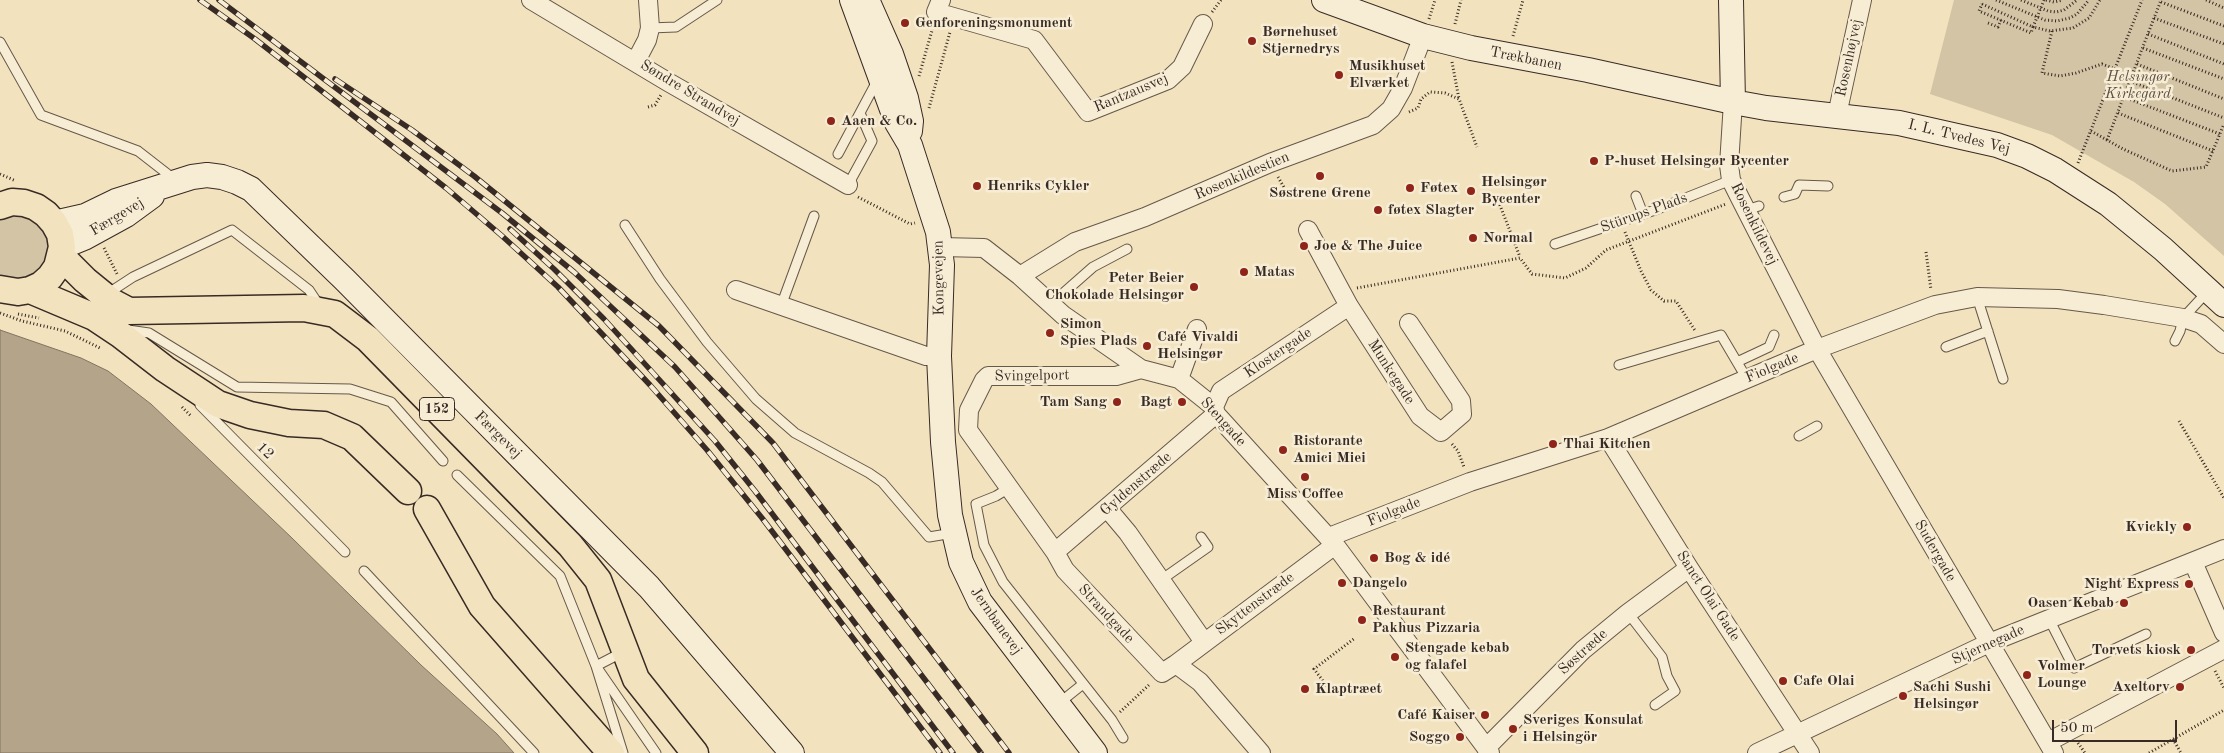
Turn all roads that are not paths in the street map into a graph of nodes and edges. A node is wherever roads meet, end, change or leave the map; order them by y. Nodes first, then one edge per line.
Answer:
1 (531, 0) edge
2 (648, 0) edge
3 (717, 0) edge
4 (852, 0) edge
5 (867, 0) edge
6 (1324, 0) edge
7 (1731, 0) edge
8 (1862, 0) edge
9 (938, 6) edge
10 (1369, 7) edge
11 (1203, 24) dead end
12 (650, 28) junction
13 (1423, 36) junction
14 (0, 42) edge
15 (636, 62) junction
16 (880, 76) junction
17 (1733, 102) junction
18 (860, 113) junction
19 (1837, 115) junction
20 (910, 145) junction
21 (838, 154) dead end
22 (1731, 180) junction
23 (173, 182) junction
24 (848, 185) joint
25 (1828, 186) dead end
26 (8, 196) edge
27 (1636, 196) dead end
28 (1784, 198) dead end
29 (1643, 214) junction
30 (814, 216) dead end
31 (625, 225) dead end
32 (1308, 230) dead end
33 (59, 242) junction
34 (1556, 244) dead end
35 (941, 248) junction
36 (1127, 248) dead end
37 (1020, 276) junction
38 (0, 289) edge
39 (30, 290) junction
40 (113, 290) junction
41 (736, 290) dead end
42 (1977, 297) junction
43 (1345, 298) junction
44 (2216, 298) edge
45 (1051, 304) junction
46 (781, 306) junction
47 (323, 312) junction
48 (2183, 318) junction
49 (1409, 323) dead end
50 (1197, 329) dead end
51 (1988, 331) junction
52 (1774, 335) dead end
53 (106, 338) junction
54 (2175, 341) dead end
55 (2224, 344) edge
56 (1946, 347) dead end
57 (1817, 349) junction
58 (939, 356) junction
59 (1736, 362) junction
60 (1619, 365) dead end
61 (164, 369) junction
62 (1141, 369) junction
63 (2003, 378) dead end
64 (1747, 379) junction
65 (1179, 380) junction
66 (1215, 411) junction
67 (1817, 426) dead end
68 (1799, 436) dead end
69 (972, 437) joint
70 (1608, 438) junction
71 (443, 461) dead end
72 (457, 475) dead end
73 (1008, 488) junction
74 (408, 491) dead end
75 (1107, 508) junction
76 (427, 509) dead end
77 (953, 533) junction
78 (1201, 537) dead end
79 (1332, 541) junction
80 (2224, 549) edge
81 (345, 552) dead end
82 (1055, 552) junction
83 (2193, 562) junction
84 (1689, 568) junction
85 (364, 571) dead end
86 (1161, 580) junction
87 (1628, 613) junction
88 (2049, 619) junction
89 (2224, 633) edge
90 (2146, 634) dead end
91 (1204, 642) junction
92 (1989, 643) junction
93 (2224, 649) edge
94 (625, 651) junction
95 (596, 666) junction
96 (1169, 669) junction
97 (1083, 684) junction
98 (1057, 704) junction
99 (1655, 705) dead end
100 (1798, 733) junction
101 (1122, 738) dead end
102 (2051, 747) edge
103 (1488, 750) edge
104 (1093, 751) edge
105 (534, 753) edge
106 (611, 753) edge
107 (623, 753) edge
108 (656, 753) edge
109 (695, 753) edge
110 (792, 753) edge
111 (1260, 753) edge
112 (1757, 753) edge
113 (1810, 753) edge

1 - 15 street, Søndre Strandvej
2 - 12 street
3 - 12 lane
4 - 16 main road, Kongevejen
5 - 20 main road, Kongevejen
6 - 10 main road, Trækbanen
7 - 17 main road, Rosenkildevej
8 - 19 street, Rosenhøjvej
9 - 11 street, Rantzausvej
10 - 13 main road, Trækbanen
12 - 15 street
13 - 17 main road, Trækbanen
13 - 37 street, Rosenkildestien
14 - 23 lane
15 - 24 street, Søndre Strandvej
16 - 18 lane
16 - 20 main road, Kongevejen
17 - 19 main road, I. L. Tvedes Vej
17 - 22 street, Rosenkildevej
18 - 21 lane
18 - 24 lane
19 - 44 main road, I. L. Tvedes Vej
20 - 35 main road, Kongevejen
22 - 29 lane, Stürups Plads
22 - 57 street, Rosenkildevej
23 - 33 main road, Færgevej
23 - 110 main road, Færgevej
25 - 28 lane
26 - 33 main road, 152
27 - 29 lane
29 - 34 lane, Stürups Plads
30 - 46 lane
31 - 77 lane
32 - 43 street
33 - 39 main road
33 - 40 main road, 152
35 - 37 street, Stengade
35 - 58 main road, Kongevejen
36 - 45 lane
37 - 45 street, Stengade
38 - 39 main road
39 - 53 main road
40 - 47 main road, 152
40 - 47 lane
41 - 46 street
42 - 48 street, Fiolgade
42 - 51 lane
42 - 57 street, Fiolgade
43 - 49 street, Munkegade
43 - 66 street, Klostergade
44 - 48 lane
45 - 62 street, Stengade
46 - 58 street
47 - 94 main road, 152
48 - 54 lane
48 - 55 street, Fiolgade
50 - 65 street
51 - 56 lane
51 - 63 lane
52 - 59 lane
53 - 61 main road
53 - 71 lane
57 - 64 street, Fiolgade
57 - 92 street, Sudergade
58 - 77 main road, Jernbanevej
59 - 60 lane
59 - 64 lane
61 - 74 main road
61 - 81 lane, 12
62 - 65 street, Stengade
62 - 69 street, Svingelport
64 - 70 street, Fiolgade
65 - 66 street, Stengade
66 - 75 street, Gyldenstræde
66 - 79 street, Stengade
67 - 68 lane
69 - 73 street, Strandgade
70 - 79 street, Fiolgade
70 - 84 street, Sanct Olai Gade
72 - 95 lane
73 - 82 street, Strandgade
73 - 97 lane
75 - 82 street, Gyldenstræde
75 - 86 street
76 - 106 main road
77 - 98 main road, Jernbanevej
78 - 86 lane
79 - 91 street, Skyttenstræde
79 - 103 street, Stengade
80 - 83 street, Stjernegade
82 - 96 street, Strandgade
83 - 88 street, Stjernegade
83 - 89 street
84 - 87 street, Søstræde
84 - 100 street, Sanct Olai Gade
85 - 105 lane
86 - 91 street
87 - 99 lane
87 - 103 street, Søstræde
88 - 90 lane
88 - 92 street, Stjernegade
91 - 96 street, Skyttenstræde
92 - 100 street, Stjernegade
92 - 102 street, Sudergade
93 - 102 street
94 - 95 lane
94 - 109 main road, 152
95 - 107 lane
95 - 108 lane
96 - 111 street, Strandgade
97 - 98 lane
97 - 101 lane
98 - 104 main road, Jernbanevej
100 - 112 street, Stjernegade
100 - 113 street, Sanct Olai Gade

